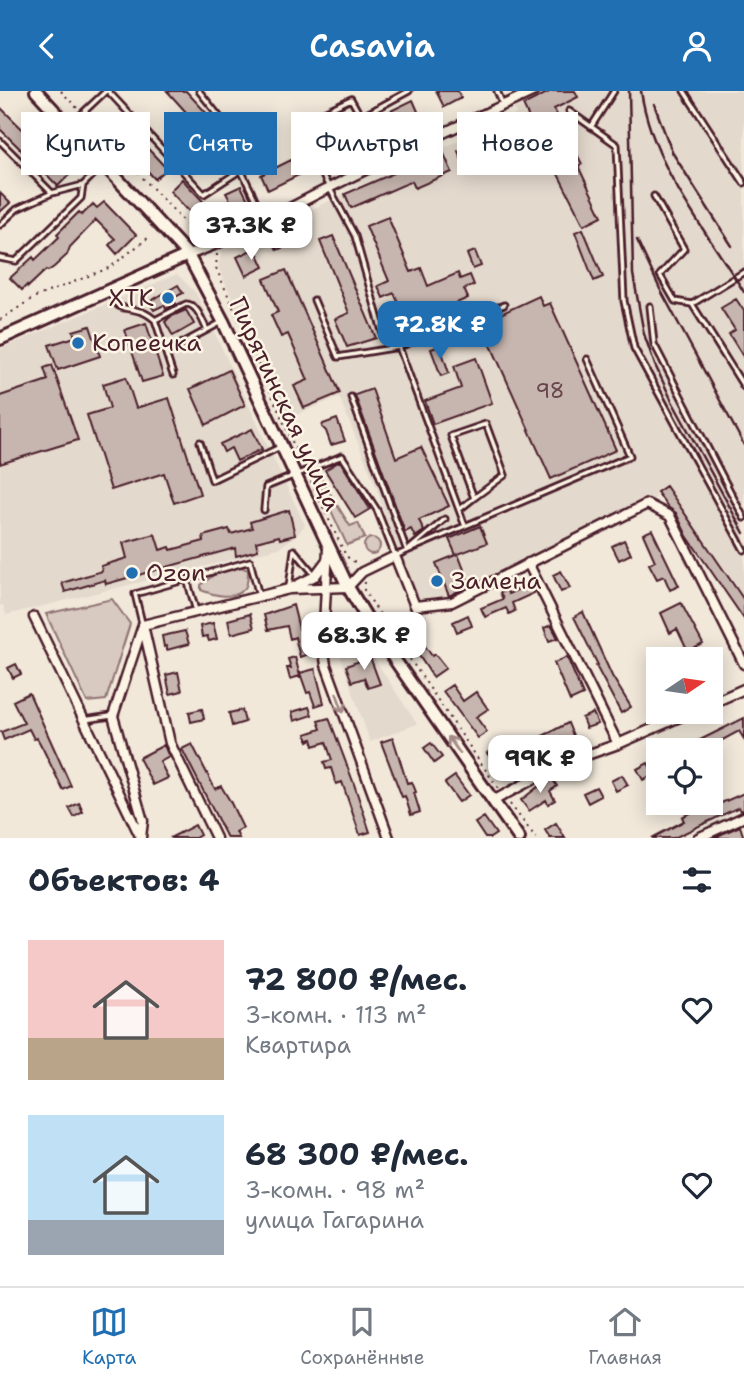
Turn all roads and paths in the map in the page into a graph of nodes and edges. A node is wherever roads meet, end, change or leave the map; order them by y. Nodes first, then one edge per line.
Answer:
1 (36, 91) edge
2 (61, 91) edge
3 (107, 91) edge
4 (198, 91) edge
5 (409, 91) edge
6 (497, 91) edge
7 (534, 91) edge
8 (614, 91) edge
9 (684, 91) edge
10 (504, 105) junction
11 (569, 111) dead end
12 (56, 112) edge
13 (81, 112) edge
14 (83, 112) edge
15 (215, 112) edge
16 (592, 127) junction
17 (0, 141) edge
18 (164, 152) edge
19 (93, 175) edge
20 (115, 175) edge
21 (140, 175) edge
22 (186, 175) edge
23 (233, 175) edge
24 (243, 175) edge
25 (744, 183) edge
26 (83, 185) junction
27 (328, 188) junction
28 (52, 193) junction
29 (653, 196) dead end
30 (265, 222) junction
31 (0, 225) edge
32 (148, 238) dead end
33 (214, 247) junction
34 (188, 255) junction
35 (0, 258) edge
36 (744, 272) edge
37 (109, 291) junction
38 (314, 300) dead end
39 (692, 304) junction
40 (504, 305) dead end
41 (650, 306) dead end
42 (0, 320) edge
43 (155, 320) junction
44 (223, 321) junction
45 (207, 330) junction
46 (0, 339) edge
47 (399, 348) junction
48 (166, 352) junction
49 (587, 359) dead end
50 (173, 375) dead end
51 (744, 387) edge
52 (351, 397) dead end
53 (200, 442) dead end
54 (282, 446) junction
55 (300, 473) junction
56 (474, 498) junction
57 (264, 510) dead end
58 (459, 510) junction
59 (744, 518) edge
60 (444, 519) dead end
61 (465, 526) junction
62 (744, 549) edge
63 (407, 551) junction
64 (328, 553) junction
65 (395, 557) junction
66 (528, 563) junction
67 (362, 572) junction
68 (315, 576) junction
69 (187, 579) junction
70 (348, 587) junction
71 (289, 589) junction
72 (327, 589) junction
73 (259, 596) junction
74 (196, 612) junction
75 (34, 617) dead end
76 (143, 625) junction
77 (374, 630) junction
78 (323, 645) junction
79 (744, 664) edge
80 (744, 689) edge
81 (723, 698) edge
82 (113, 716) junction
83 (84, 720) junction
84 (661, 725) edge
85 (618, 744) junction
86 (498, 788) dead end
87 (493, 801) junction
88 (510, 804) dead end
89 (744, 817) edge
90 (141, 838) edge
91 (216, 838) edge
92 (389, 838) edge
93 (519, 838) edge
94 (536, 838) edge
95 (698, 838) edge

1 - 12 street, Пирятинская улица
2 - 13 path
3 - 14 lane
3 - 18 lane
4 - 15 lane
5 - 27 lane
6 - 10 lane
7 - 10 street
8 - 16 lane
9 - 25 lane
10 - 27 street
11 - 16 lane
16 - 62 lane
17 - 28 lane
19 - 26 lane
20 - 34 street, Пирятинская улица
21 - 33 path
22 - 23 lane
24 - 30 lane
26 - 28 lane
26 - 35 lane
27 - 30 street
27 - 47 lane
28 - 31 lane
29 - 39 lane
30 - 33 street
32 - 42 path
33 - 34 street
33 - 55 path
34 - 37 street
34 - 44 street, Пирятинская улица
36 - 39 lane
37 - 43 lane
37 - 46 street
38 - 47 lane
39 - 51 lane
40 - 47 lane
41 - 59 lane
43 - 45 lane
43 - 48 lane
44 - 45 lane
44 - 54 street, Пирятинская улица
45 - 48 lane
47 - 58 lane
48 - 50 lane
49 - 61 lane
52 - 63 lane
53 - 54 lane
54 - 55 street, Пирятинская улица
55 - 57 lane
55 - 64 street, Пирятинская улица
55 - 65 lane
55 - 67 path
56 - 56 lane
56 - 58 lane
58 - 61 lane
60 - 63 lane
61 - 63 lane
63 - 65 lane
64 - 68 street
64 - 70 street, Пирятинская улица
64 - 72 street
65 - 66 street
65 - 67 street
66 - 79 street
66 - 85 street
67 - 70 street
67 - 86 path
68 - 71 street
68 - 71 lane
69 - 73 lane
69 - 74 lane
69 - 76 lane
70 - 72 street
70 - 77 street, Пирятинская улица
71 - 72 street
71 - 73 street
72 - 78 street
73 - 74 street
74 - 76 street
75 - 83 street
76 - 82 street
76 - 91 street
77 - 78 lane
87 -> 77 street, Пирятинская улица
78 -> 92 street
80 - 81 street
82 - 83 lane
82 - 90 street
83 - 90 street
84 - 85 street
85 - 87 street
87 - 93 street, Пирятинская улица
88 - 94 path
89 - 95 street

